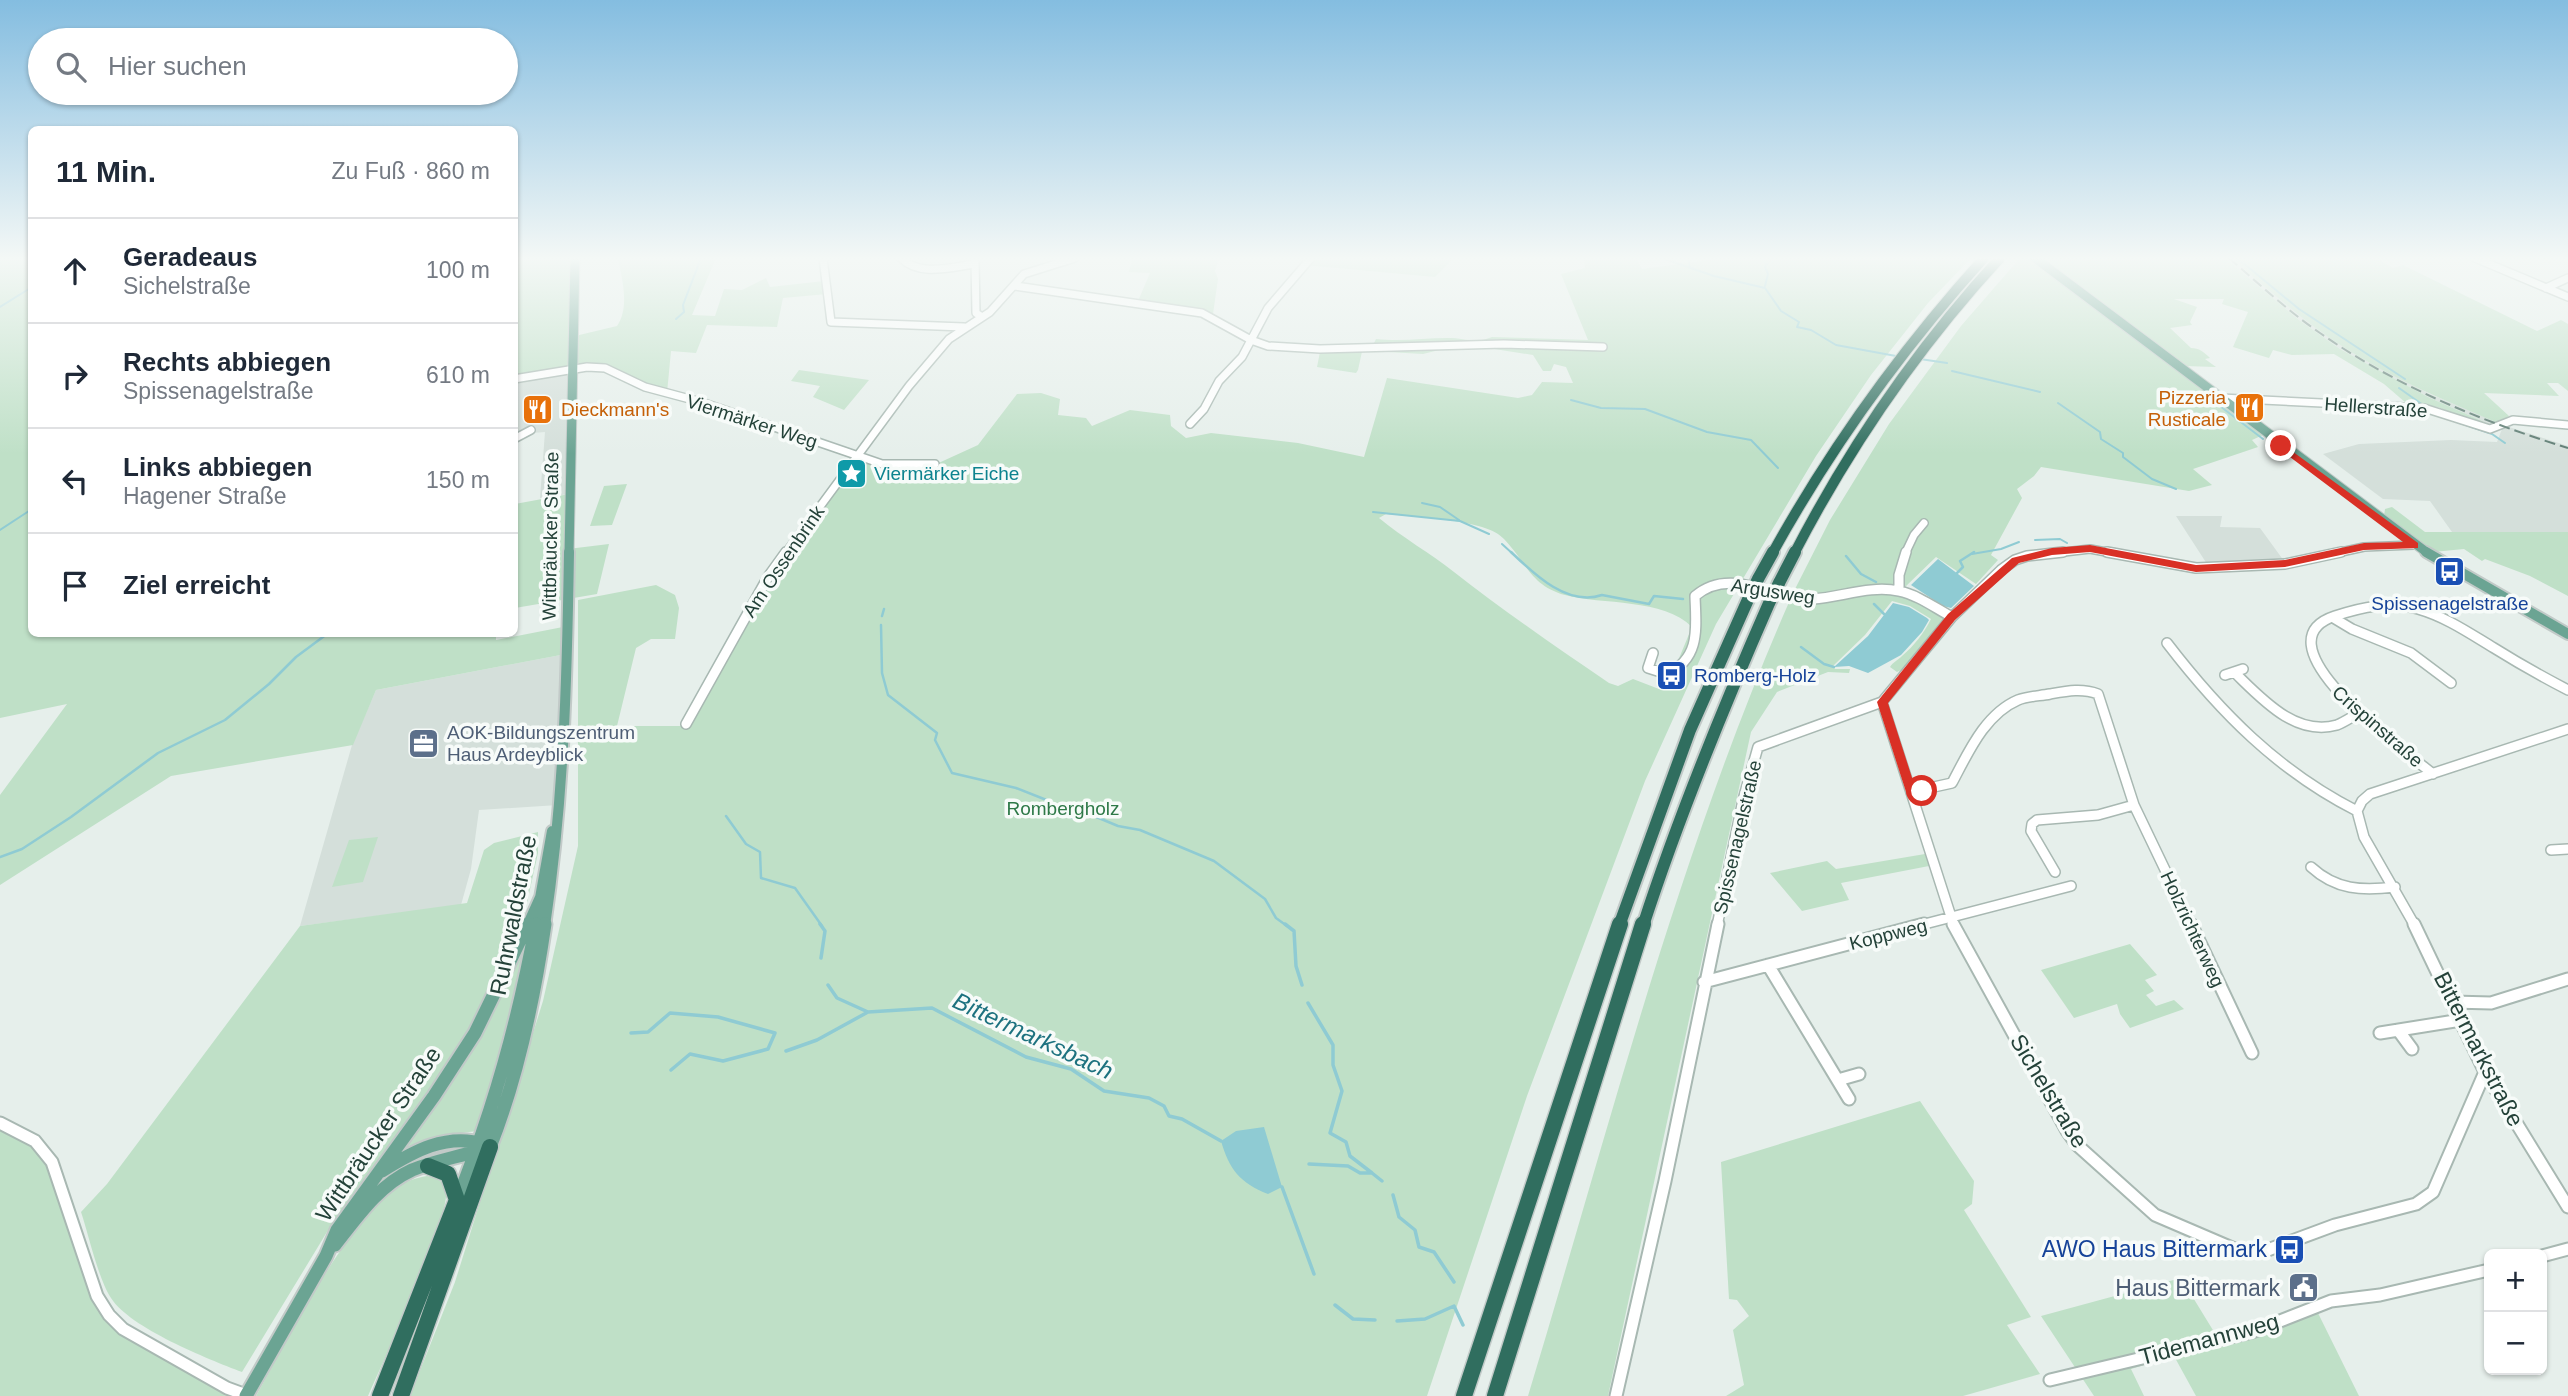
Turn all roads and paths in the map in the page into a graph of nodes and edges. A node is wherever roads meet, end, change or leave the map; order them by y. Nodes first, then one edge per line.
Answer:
1 (574, 323) edge
2 (862, 323) edge
3 (971, 323) edge
4 (1225, 323) edge
5 (1261, 323) edge
6 (1925, 323) edge
7 (1945, 323) edge
8 (2122, 323) edge
9 (964, 327) junction
10 (1251, 342) junction
11 (1603, 347) dead end
12 (573, 371) junction
13 (518, 378) edge
14 (2221, 398) junction
15 (1190, 424) dead end
16 (2568, 425) edge
17 (531, 430) dead end
18 (518, 437) edge
19 (856, 455) junction
20 (935, 464) dead end
21 (1924, 523) dead end
22 (2414, 545) junction
23 (1758, 579) joint
24 (1899, 591) junction
25 (1750, 596) joint
26 (1952, 617) junction
27 (2332, 617) junction
28 (2568, 634) edge
29 (2167, 643) dead end
30 (1653, 653) dead end
31 (2234, 672) dead end
32 (2451, 683) dead end
33 (2568, 690) edge
34 (1882, 702) junction
35 (2361, 712) junction
36 (686, 724) dead end
37 (2568, 729) edge
38 (2433, 774) junction
39 (1911, 792) junction
40 (2134, 805) junction
41 (2357, 811) junction
42 (557, 815) junction
43 (2568, 849) edge
44 (2551, 850) dead end
45 (2311, 867) dead end
46 (2055, 872) dead end
47 (2071, 886) dead end
48 (2395, 887) junction
49 (541, 895) junction
50 (1949, 918) junction
51 (1768, 965) junction
52 (2568, 979) edge
53 (1704, 982) junction
54 (2453, 1002) junction
55 (2461, 1020) junction
56 (2398, 1030) junction
57 (2379, 1033) dead end
58 (2412, 1049) dead end
59 (2252, 1053) dead end
60 (2485, 1072) junction
61 (1859, 1074) dead end
62 (1838, 1080) junction
63 (1849, 1098) dead end
64 (0, 1123) edge
65 (482, 1147) junction
66 (428, 1166) junction
67 (373, 1177) junction
68 (457, 1200) junction
69 (2568, 1207) edge
70 (2568, 1250) edge
71 (2547, 1255) edge
72 (326, 1256) junction
73 (2484, 1270) edge
74 (2050, 1380) dead end
75 (246, 1396) edge
76 (380, 1396) edge
77 (401, 1396) edge
78 (1464, 1396) edge
79 (1495, 1396) edge
80 (1616, 1396) edge

1 - 12 main road, Wittbräucker Straße
2 - 9 street
3 - 9 street, Am Ossenbrink
4 - 10 street
5 - 10 street
6 - 23 highway
7 - 79 highway, bridge
8 - 14 main road
9 - 19 street, Am Ossenbrink
10 - 11 street
10 - 15 street
12 - 13 street, Viermärker Weg
12 - 19 street, Viermärker Weg
12 - 42 main road, Wittbräucker Straße
14 - 16 street, Hellerstraße
14 - 22 main road
17 - 18 street
19 - 20 street, Viermärker Weg
19 - 36 street, Am Ossenbrink
21 - 24 street
22 - 26 street
22 - 28 main road
23 - 25 highway, bridge
24 - 26 street, Argusweg
24 - 30 street, Argusweg
25 - 78 highway
26 - 34 street
27 - 32 street
27 - 33 street, Crispinstraße
27 - 35 street, Crispinstraße
29 - 41 street
31 - 35 street
34 - 39 street, Sichelstraße
34 - 53 street, Spissenagelstraße
35 - 38 street, Crispinstraße
37 - 38 street
38 - 41 street
39 - 40 street, Holzrichterweg
39 - 50 street, Sichelstraße
40 - 46 street
40 - 59 street, Holzrichterweg
41 - 48 street, Bittermarkstraße
42 - 49 main road, Ruhrwaldstraße
42 - 65 main road, Ruhrwaldstraße
43 - 44 street
45 - 48 street
47 - 50 street, Koppweg
48 - 54 street, Bittermarkstraße
49 - 65 main road, Ruhrwaldstraße
49 - 67 main road, Wittbräucker Straße
50 - 51 street, Koppweg
50 - 60 street, Sichelstraße
51 - 53 street, Koppweg
51 - 62 street
52 - 54 street
53 - 80 street, Spissenagelstraße
54 - 55 street, Bittermarkstraße
55 - 56 street
55 - 60 street, Bittermarkstraße
56 - 57 street
56 - 58 street
60 - 69 street, Bittermarkstraße
61 - 62 street
62 - 63 street
64 - 75 street
65 - 66 main road
65 - 67 main road
65 - 68 main road, Ruhrwaldstraße
65 - 77 highway, Ruhrwaldstraße
66 - 68 highway
66 - 72 main road
67 - 72 main road, Wittbräucker Straße
68 - 76 highway, Ruhrwaldstraße
70 - 71 street
72 - 75 main road, Wittbräucker Straße
73 - 74 street, Tidemannweg

